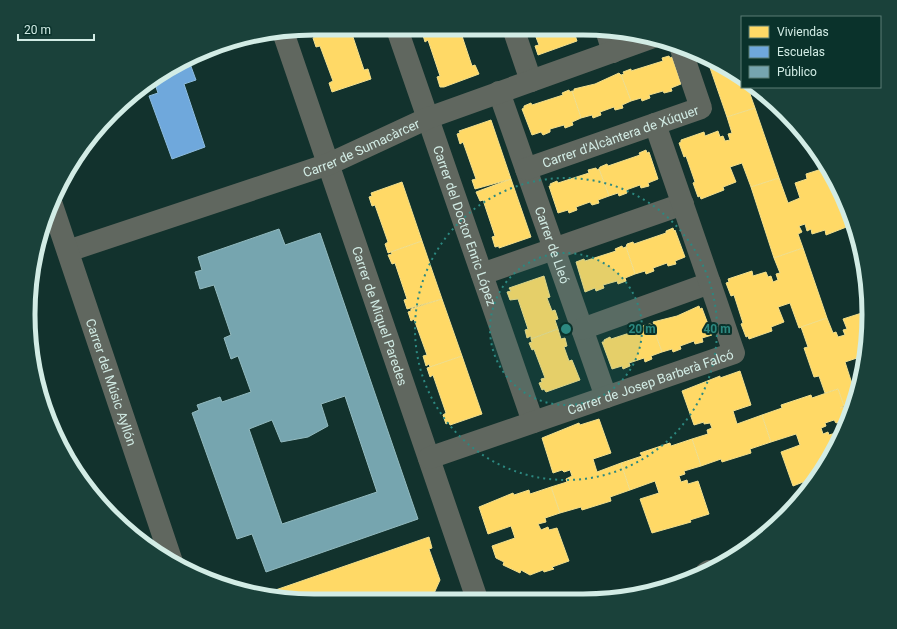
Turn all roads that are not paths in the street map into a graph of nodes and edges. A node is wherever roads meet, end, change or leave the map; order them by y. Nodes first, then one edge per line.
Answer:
1 (399, 35) edge
2 (515, 35) edge
3 (285, 37) edge
4 (635, 40) edge
5 (610, 42) edge
6 (682, 54) edge
7 (531, 81) junction
8 (499, 92) junction
9 (428, 118) junction
10 (655, 124) junction
11 (329, 164) junction
12 (526, 169) junction
13 (683, 204) junction
14 (55, 212) edge
15 (554, 249) junction
16 (68, 251) junction
17 (482, 274) junction
18 (710, 282) junction
19 (582, 329) junction
20 (606, 397) junction
21 (533, 422) junction
22 (429, 458) junction
23 (169, 553) edge
24 (475, 594) edge

1 - 9 street, Carrer del Doctor Enric López
2 - 7 street
3 - 11 street, Carrer de Miquel Paredes
4 - 5 street, Carrer de Sumacàrcer
5 - 7 street, Carrer de Sumacàrcer
6 - 10 street, Carrer d'Alcàntera de Xúquer
7 - 8 street, Carrer de Sumacàrcer
8 - 9 street, Carrer de Sumacàrcer
8 - 12 street, Carrer de Lleó
9 - 11 street, Carrer de Sumacàrcer
9 - 17 street, Carrer del Doctor Enric López
10 - 12 street, Carrer d'Alcàntera de Xúquer
10 - 13 street, Carrer de Josep Barberà Falcó
11 - 16 street, Carrer de Sumacàrcer
11 - 22 street, Carrer de Miquel Paredes
12 - 15 street, Carrer de Lleó
13 - 15 street
13 - 18 street, Carrer de Josep Barberà Falcó
14 - 16 street, Carrer del Músic Ayllón
15 - 17 street
15 - 19 street, Carrer de Lleó
16 - 23 street, Carrer del Músic Ayllón
17 - 21 street, Carrer del Doctor Enric López
18 - 19 street
18 - 20 street, Carrer de Josep Barberà Falcó
19 - 20 street, Carrer de Lleó
20 - 21 street, Carrer de Josep Barberà Falcó
21 - 22 street, Carrer de Josep Barberà Falcó
22 - 24 street, Carrer de Miquel Paredes

